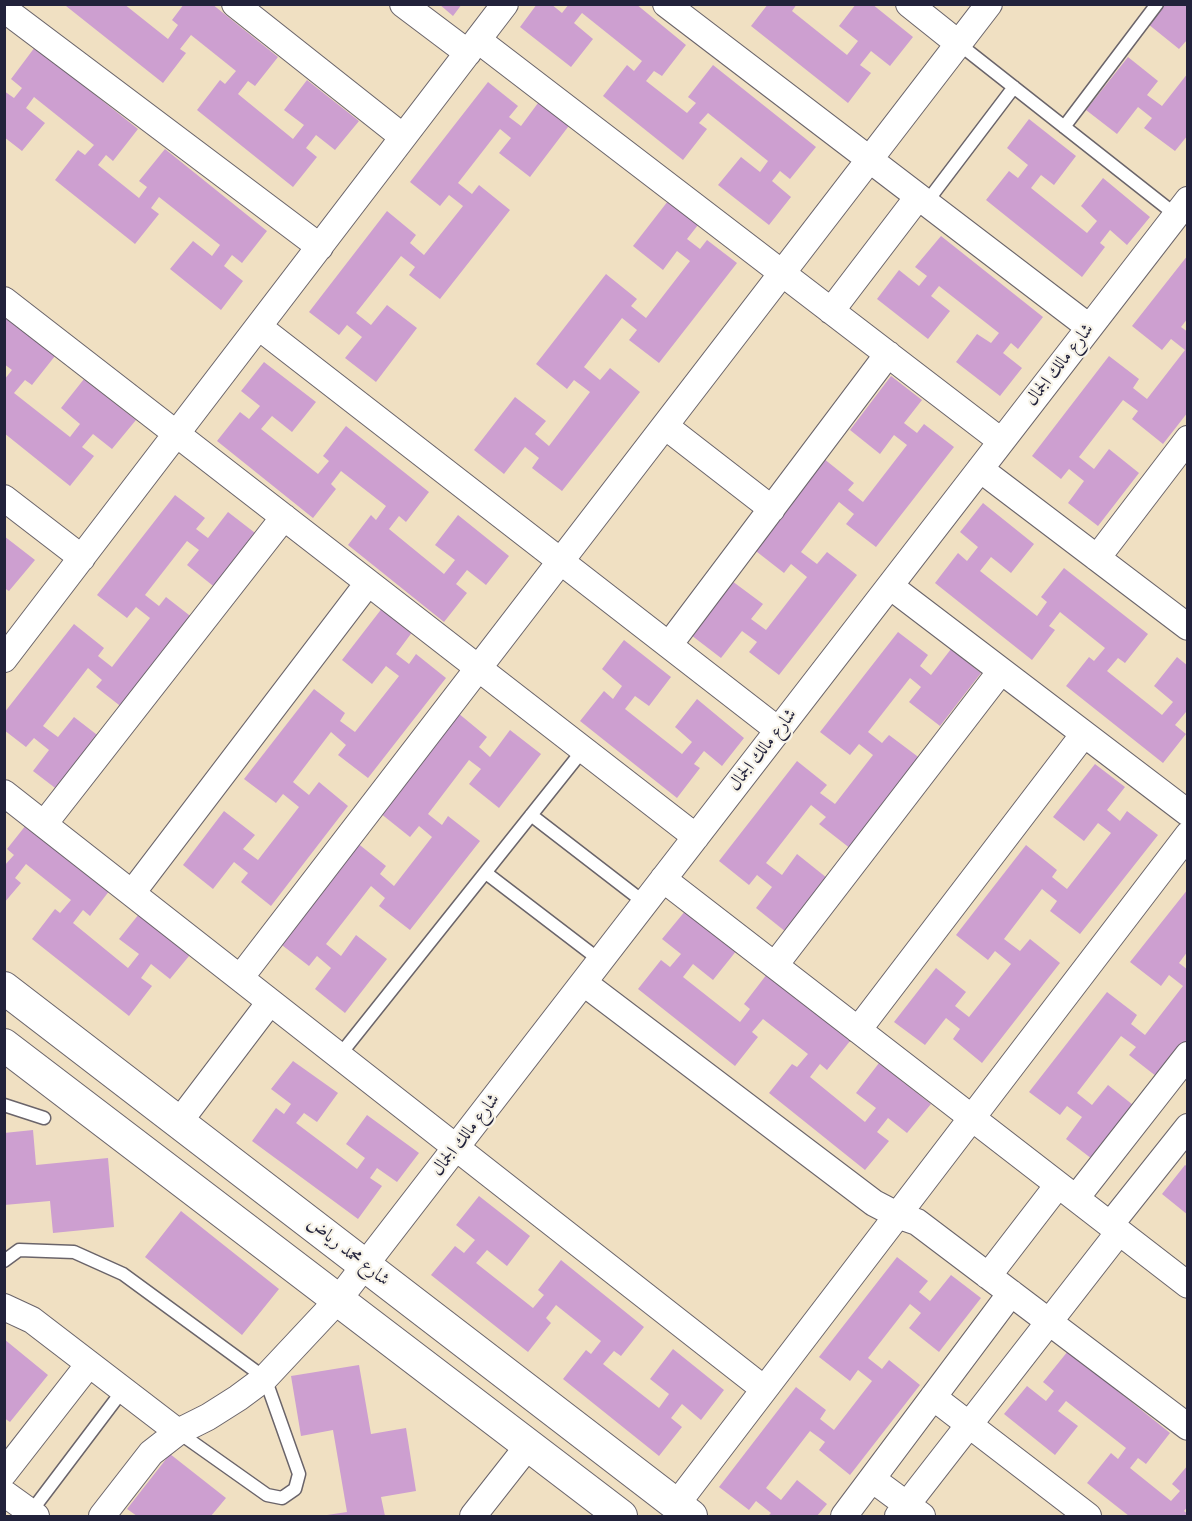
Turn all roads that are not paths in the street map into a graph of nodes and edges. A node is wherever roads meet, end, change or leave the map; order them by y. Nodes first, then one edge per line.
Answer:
1 (235, 4) edge
2 (403, 4) edge
3 (505, 4) edge
4 (666, 4) edge
5 (909, 4) edge
6 (989, 4) edge
7 (1157, 4) edge
8 (13, 17) edge
9 (959, 44) junction
10 (473, 47) junction
11 (1014, 87) junction
12 (1064, 127) junction
13 (404, 137) junction
14 (870, 160) junction
15 (922, 200) junction
16 (1182, 207) edge
17 (320, 247) junction
18 (782, 274) junction
19 (4, 300) edge
20 (831, 311) junction
21 (259, 327) junction
22 (1089, 327) junction
23 (888, 354) junction
24 (665, 426) junction
25 (177, 434) junction
26 (1188, 439) edge
27 (1001, 441) junction
28 (980, 469) junction
29 (4, 498) edge
30 (772, 509) junction
31 (284, 517) junction
32 (82, 558) junction
33 (1097, 558) junction
34 (561, 562) junction
35 (368, 583) junction
36 (890, 586) junction
37 (1184, 616) edge
38 (669, 645) junction
39 (4, 659) edge
40 (479, 669) junction
41 (1000, 670) junction
42 (778, 730) junction
43 (1084, 734) junction
44 (583, 750) junction
45 (4, 793) edge
46 (1188, 813) edge
47 (531, 815) junction
48 (44, 824) junction
49 (1188, 835) edge
50 (696, 837) junction
51 (486, 873) junction
52 (663, 879) junction
53 (132, 893) junction
54 (645, 903) junction
55 (601, 961) junction
56 (775, 965) junction
57 (240, 978) junction
58 (584, 982) junction
59 (4, 988) edge
60 (270, 1002) junction
61 (858, 1029) junction
62 (4, 1045) edge
63 (1188, 1055) edge
64 (339, 1056) junction
65 (4, 1105) edge
66 (44, 1118) dead end
67 (971, 1118) junction
68 (179, 1122) junction
69 (1188, 1127) edge
70 (456, 1148) junction
71 (1067, 1192) junction
72 (897, 1215) junction
73 (1115, 1229) junction
74 (4, 1261) edge
75 (365, 1265) junction
76 (988, 1276) junction
77 (1188, 1285) edge
78 (1011, 1293) junction
79 (338, 1300) junction
80 (4, 1307) edge
81 (1049, 1321) junction
82 (89, 1364) junction
83 (265, 1378) junction
84 (764, 1389) junction
85 (123, 1390) junction
86 (933, 1397) junction
87 (969, 1425) junction
88 (1188, 1427) edge
89 (178, 1432) junction
90 (528, 1446) junction
91 (4, 1473) edge
92 (872, 1479) junction
93 (4, 1493) edge
94 (683, 1511) edge
95 (909, 1513) edge
96 (31, 1515) edge
97 (102, 1516) edge
98 (473, 1516) edge
99 (621, 1516) edge
100 (844, 1516) edge
101 (1088, 1516) edge

1 - 13 street
2 - 10 street
3 - 10 street
4 - 14 street
5 - 9 street
6 - 9 street
7 - 12 lane
8 - 17 street
9 - 11 lane
9 - 14 street
10 - 13 street
10 - 18 street
11 - 12 lane
11 - 15 lane
12 - 16 lane
13 - 17 street
14 - 15 street
14 - 18 street
15 - 20 street
15 - 22 street
16 - 22 street, شارع مالك الجمال
17 - 21 street
18 - 20 street
18 - 24 street
19 - 25 street
20 - 23 street
21 - 25 street
21 - 34 street
22 - 27 street, شارع مالك الجمال
23 - 27 street
23 - 30 street
24 - 30 street
24 - 34 street
25 - 31 street
25 - 32 street
26 - 33 street
27 - 28 street, شارع مالك الجمال
28 - 33 street
28 - 36 street, شارع مالك الجمال
29 - 32 street
30 - 38 street
31 - 35 street
31 - 48 street
32 - 39 street
33 - 37 street
34 - 38 street
34 - 40 street
35 - 40 street
35 - 53 street
36 - 41 street
36 - 42 street, شارع مالك الجمال
38 - 42 street
40 - 44 street
40 - 57 street
41 - 43 street
41 - 56 street
42 - 50 street, شارع مالك الجمال
43 - 46 street
43 - 61 street
44 - 47 lane
44 - 50 street
45 - 48 street
47 - 51 lane
47 - 54 lane
48 - 53 street
49 - 67 street
50 - 52 street, شارع مالك الجمال
51 - 55 lane
51 - 64 lane
52 - 54 street, شارع مالك الجمال
52 - 56 street
53 - 57 street
54 - 55 street, شارع مالك الجمال
55 - 58 street, شارع مالك الجمال
56 - 61 street
57 - 60 street
58 - 70 street, شارع مالك الجمال
58 - 72 street
59 - 68 street, شارع محمد رياض
60 - 64 street
60 - 68 street
61 - 67 street
62 - 79 street
63 - 71 street
64 - 70 street
65 - 66 lane
67 - 71 street
67 - 72 street
68 - 75 street, شارع محمد رياض
69 - 73 street
70 - 75 street, شارع مالك الجمال
70 - 84 street
71 - 73 street
71 - 76 street
72 - 76 street
72 - 84 street
73 - 77 street
73 - 81 street
74 - 83 lane
75 - 79 street, شارع مالك الجمال
75 - 94 street, شارع محمد رياض
76 - 78 street
78 - 81 street
78 - 86 street
79 - 83 street, شارع مالك الجمال
79 - 90 street
80 - 82 street
81 - 87 street
81 - 88 street
82 - 85 street
82 - 91 street
83 - 89 street, شارع مالك الجمال
83 - 89 lane
84 - 94 street
85 - 89 street
85 - 96 lane
86 - 87 street
86 - 92 street
87 - 95 street
87 - 101 street
89 - 97 street, شارع مالك الجمال
90 - 98 street
90 - 99 street
92 - 95 street
92 - 100 street
93 - 96 street

